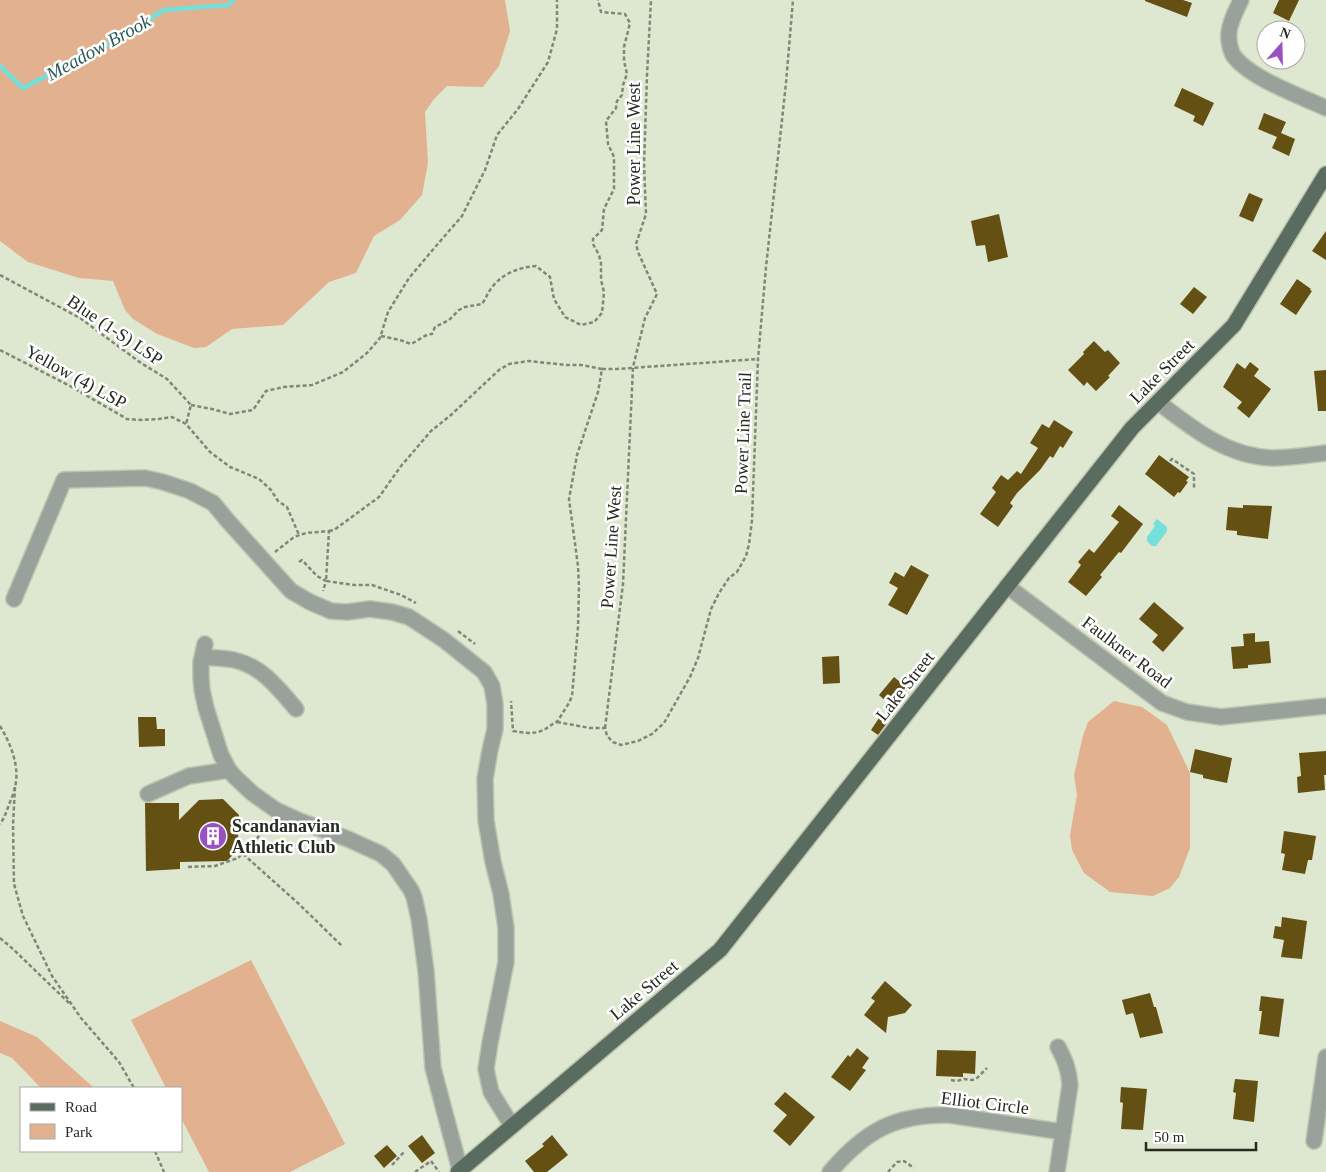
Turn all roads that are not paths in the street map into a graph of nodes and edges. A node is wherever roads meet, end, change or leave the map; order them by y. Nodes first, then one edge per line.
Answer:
1 (1241, 0) edge
2 (1326, 108) edge
3 (1326, 174) edge
4 (1158, 402) junction
5 (1326, 453) edge
6 (1007, 586) junction
7 (14, 599) dead end
8 (1326, 706) edge
9 (296, 709) dead end
10 (229, 770) junction
11 (148, 794) dead end
12 (1058, 1047) dead end
13 (1326, 1057) edge
14 (512, 1126) junction
15 (1063, 1132) junction
16 (1314, 1141) dead end
17 (459, 1171) edge
18 (830, 1172) edge
19 (1057, 1172) edge

1 - 2 street
3 - 4 main road, Lake Street
4 - 5 street
4 - 6 main road, Lake Street
6 - 8 street, Faulkner Road
6 - 14 main road, Lake Street
7 - 14 street
9 - 10 street
10 - 11 street
10 - 17 street
12 - 15 street
13 - 16 street
14 - 17 main road, Lake Street
15 - 18 street, Elliot Circle
15 - 19 street

